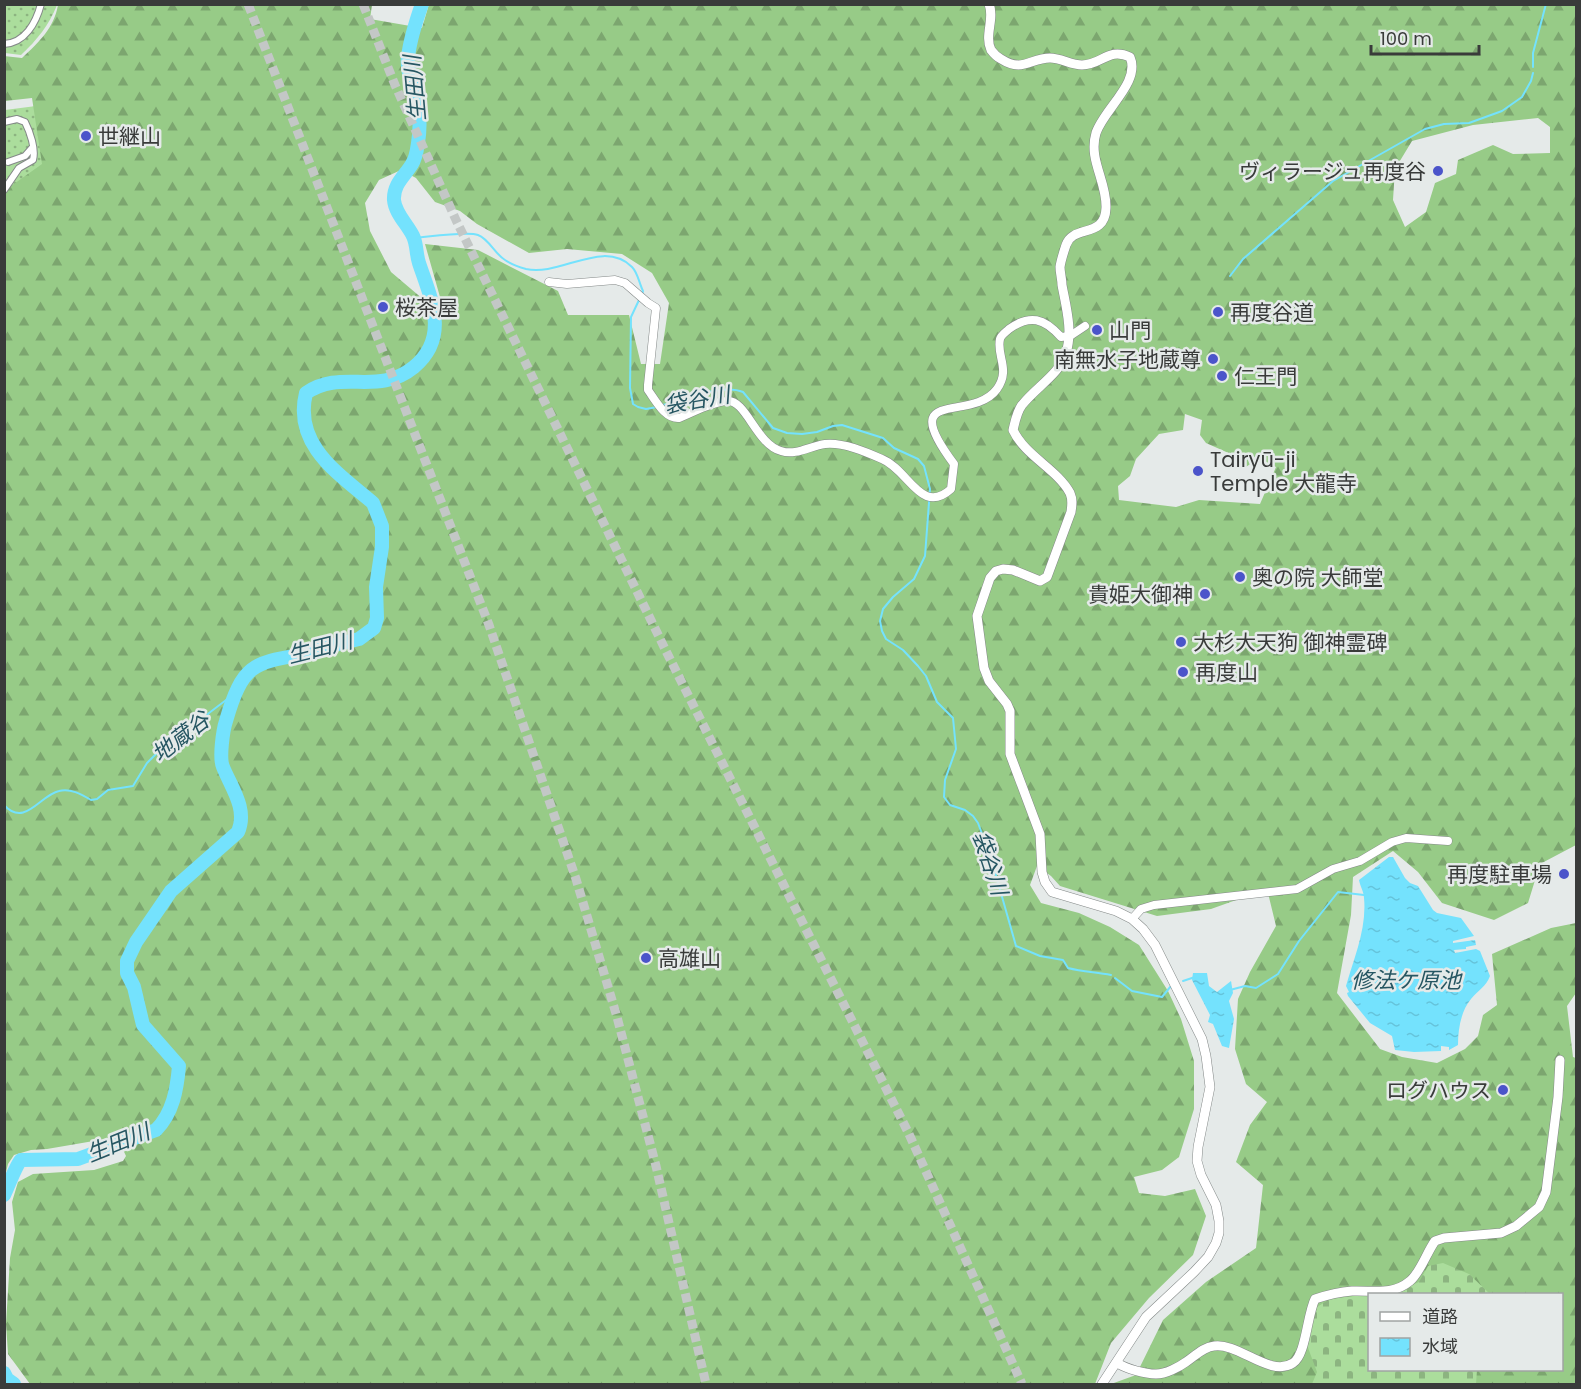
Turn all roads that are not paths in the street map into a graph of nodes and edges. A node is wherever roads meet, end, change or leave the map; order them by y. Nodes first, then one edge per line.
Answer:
1 (41, 4) edge
2 (989, 4) edge
3 (4, 44) edge
4 (4, 122) edge
5 (32, 148) junction
6 (8, 162) dead end
7 (4, 190) edge
8 (549, 282) dead end
9 (1085, 326) dead end
10 (1070, 336) junction
11 (1448, 841) dead end
12 (1132, 919) junction
13 (1560, 1060) dead end
14 (1117, 1363) junction
15 (1102, 1384) edge

1 - 3 street
2 - 10 street
4 - 5 street
5 - 6 street
5 - 7 street
8 - 10 street
9 - 10 street
10 - 12 street
11 - 12 street
12 - 14 street
13 - 14 street
14 - 15 street

